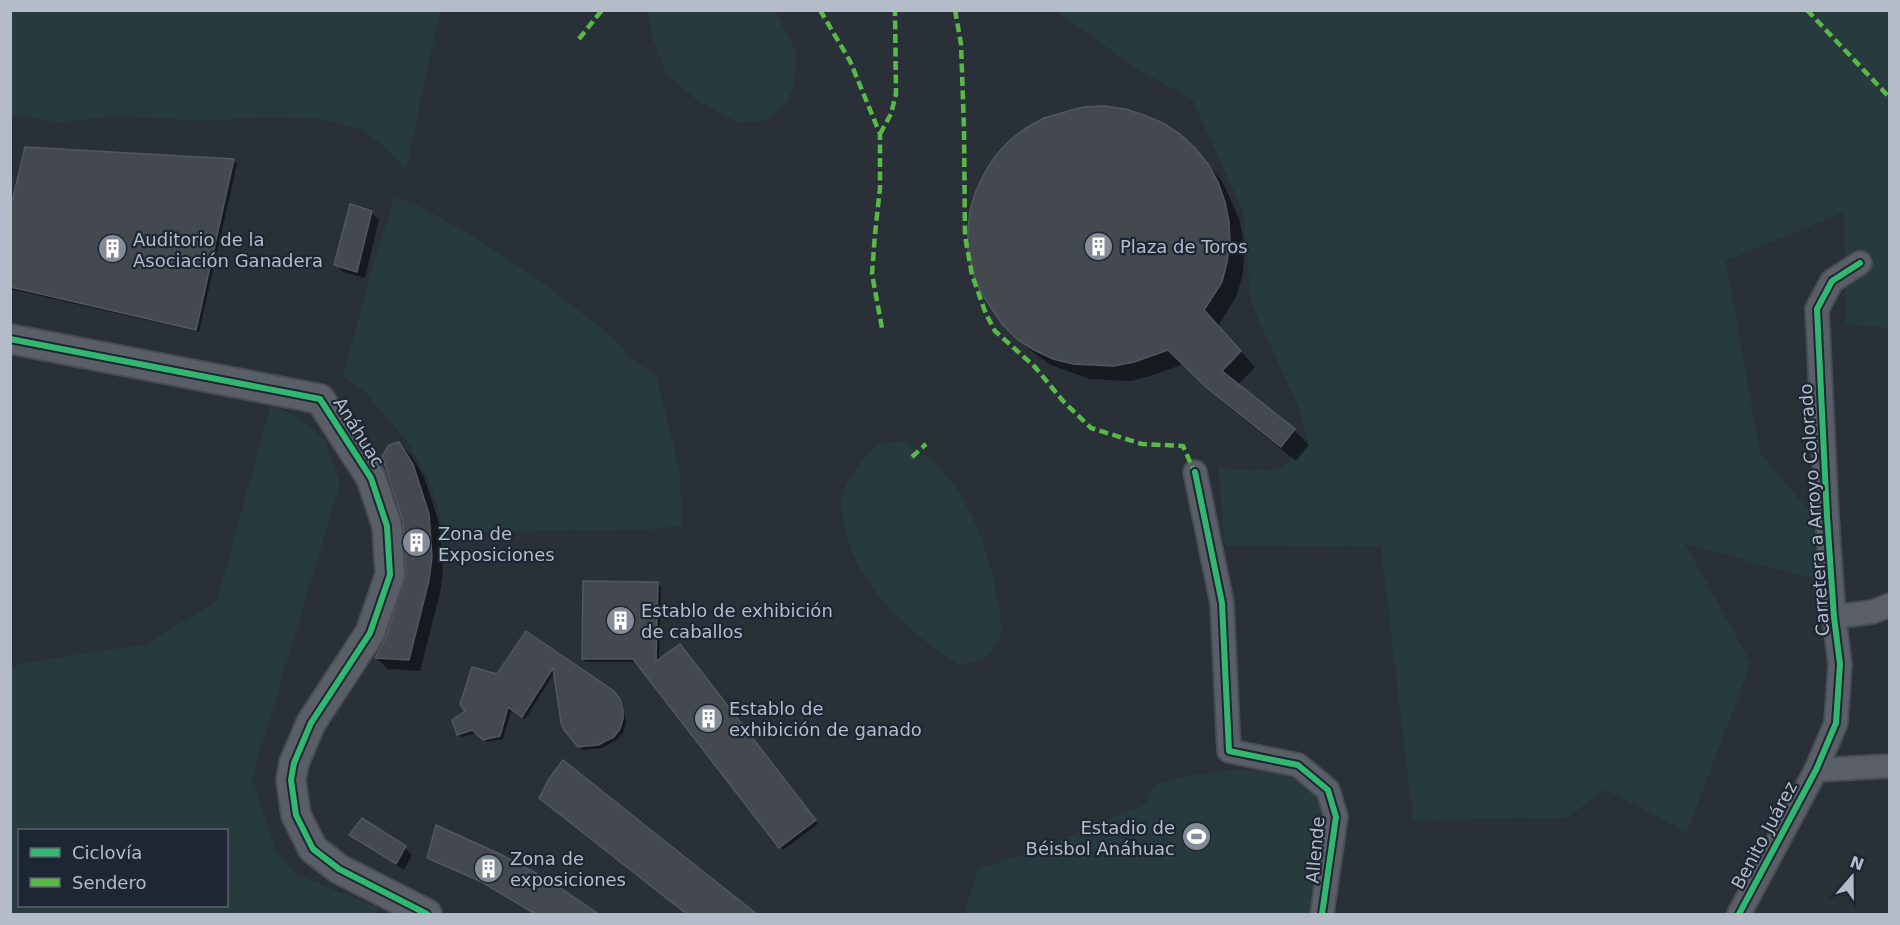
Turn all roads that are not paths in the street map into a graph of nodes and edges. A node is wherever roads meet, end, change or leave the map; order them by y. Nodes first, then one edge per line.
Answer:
1 (1860, 263) dead end
2 (10, 339) edge
3 (1195, 472) dead end
4 (1890, 605) edge
5 (1834, 617) junction
6 (1890, 766) edge
7 (1816, 770) junction
8 (427, 915) edge
9 (1322, 915) edge
10 (1738, 915) edge

1 - 5 street, Carretera a Arroyo Colorado
2 - 8 street, Anáhuac
3 - 9 street, Allende
4 - 5 street
5 - 7 street, Carretera a Arroyo Colorado
6 - 7 street, Benito Juárez
7 - 10 street, Benito Juárez

